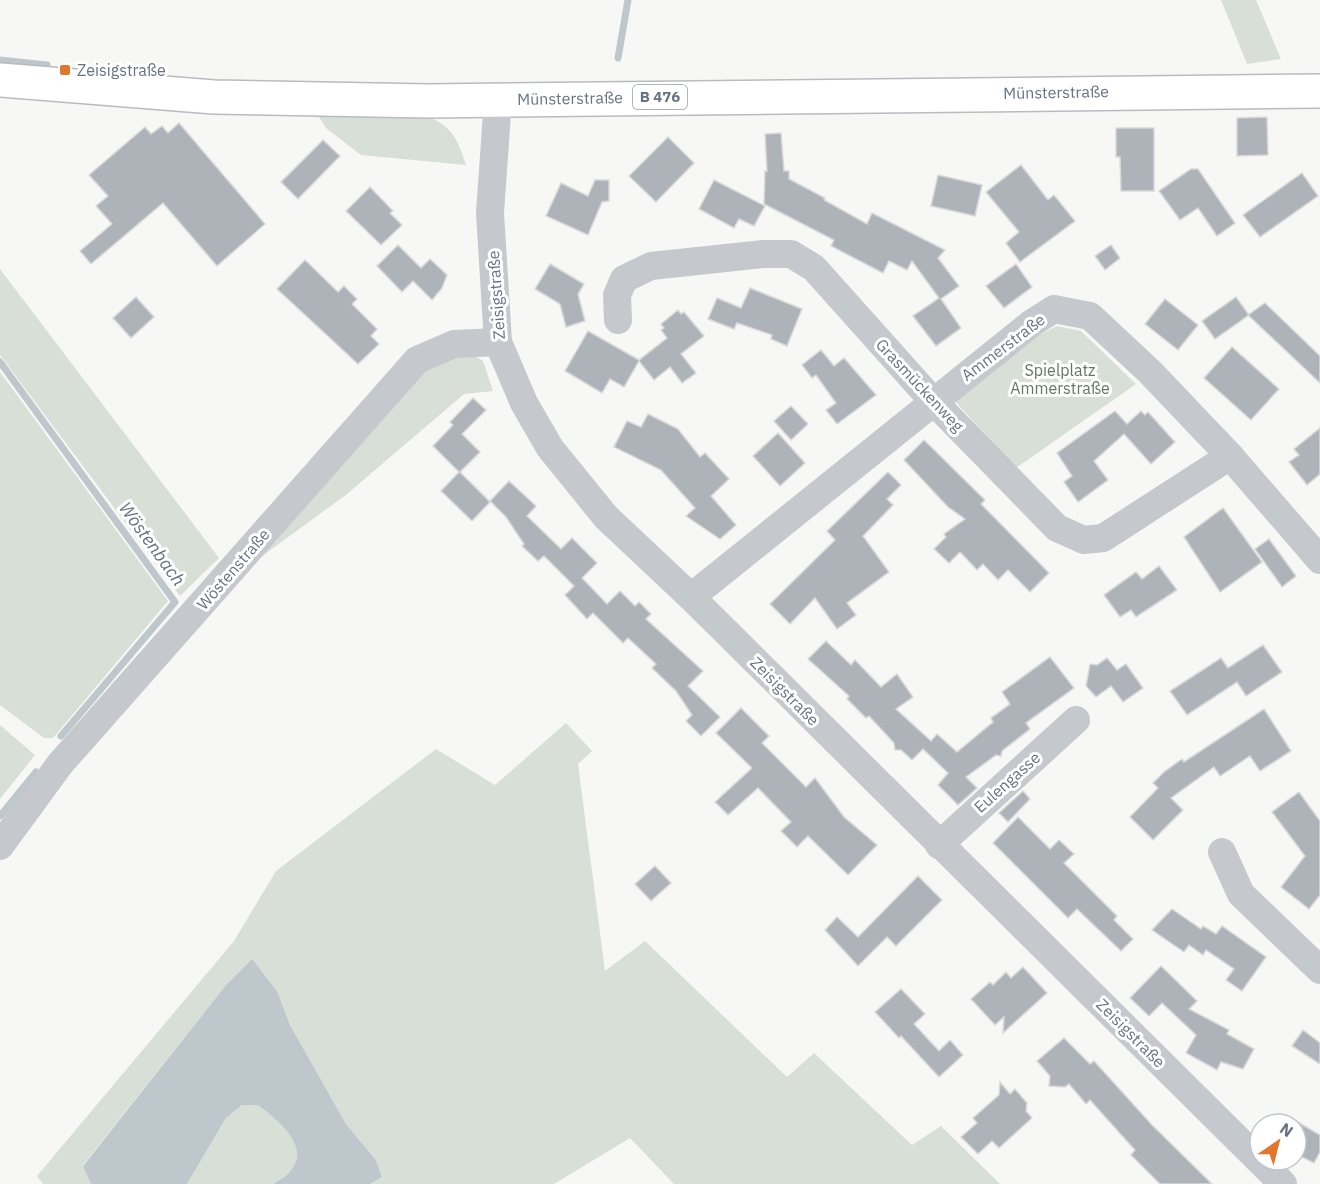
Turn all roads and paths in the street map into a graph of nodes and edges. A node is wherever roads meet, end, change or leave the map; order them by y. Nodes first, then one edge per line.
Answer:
1 (0, 80) edge
2 (1320, 91) edge
3 (498, 99) junction
4 (618, 320) dead end
5 (498, 342) junction
6 (933, 401) junction
7 (1230, 456) junction
8 (1320, 560) edge
9 (691, 597) junction
10 (1076, 720) dead end
11 (939, 845) junction
12 (0, 846) edge
13 (1222, 852) dead end
14 (1320, 970) edge
15 (1283, 1184) edge

1 - 3 main road, Münsterstraße / B 476
2 - 3 main road, Münsterstraße / B 476
3 - 5 street, Zeisigstraße
4 - 6 street, Grasmückenweg
5 - 9 street, Zeisigstraße
5 - 12 street, Wöstenstraße
6 - 7 street, Grasmückenweg
6 - 7 street, Ammerstraße
6 - 9 street, Ammerstraße
7 - 8 street, Ammerstraße
9 - 11 street, Zeisigstraße
10 - 11 street, Eulengasse
11 - 15 street, Zeisigstraße
13 - 14 street

